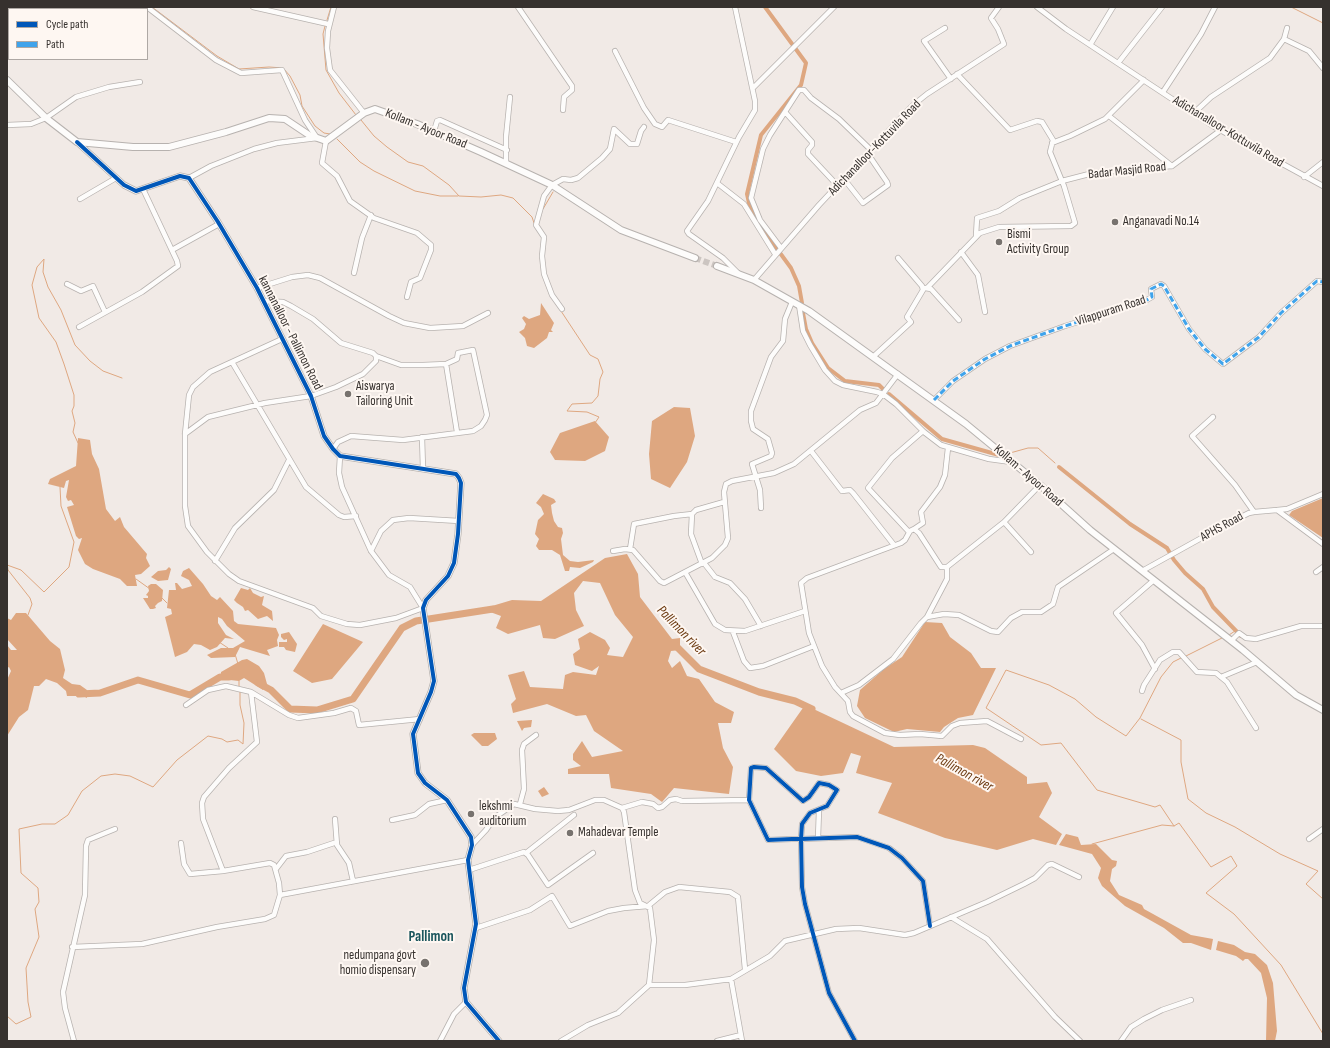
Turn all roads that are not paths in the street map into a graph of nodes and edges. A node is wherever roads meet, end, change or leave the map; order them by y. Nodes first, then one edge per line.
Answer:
1 (147, 7) edge
2 (254, 7) edge
3 (334, 7) edge
4 (518, 7) edge
5 (735, 7) edge
6 (834, 7) edge
7 (999, 7) edge
8 (1037, 7) edge
9 (1113, 7) edge
10 (1162, 7) edge
11 (1215, 7) edge
12 (328, 24) junction
13 (944, 28) dead end
14 (1287, 28) dead end
15 (1284, 39) junction
16 (1090, 45) junction
17 (615, 50) dead end
18 (1118, 63) junction
19 (1323, 68) edge
20 (957, 74) junction
21 (951, 79) junction
22 (7, 80) edge
23 (1144, 80) junction
24 (140, 82) dead end
25 (753, 88) junction
26 (1163, 92) junction
27 (510, 97) dead end
28 (563, 110) dead end
29 (785, 112) junction
30 (1194, 113) junction
31 (364, 114) junction
32 (1109, 116) junction
33 (46, 118) junction
34 (7, 125) edge
35 (644, 127) dead end
36 (1221, 130) junction
37 (434, 131) junction
38 (317, 138) junction
39 (326, 141) junction
40 (77, 142) junction
41 (736, 142) junction
42 (1052, 143) junction
43 (507, 150) junction
44 (869, 152) junction
45 (1323, 162) edge
46 (506, 164) junction
47 (1172, 166) junction
48 (1304, 177) junction
49 (116, 178) junction
50 (190, 178) junction
51 (844, 179) junction
52 (1062, 181) junction
53 (717, 183) junction
54 (552, 185) junction
55 (837, 186) junction
56 (1323, 186) edge
57 (143, 189) junction
58 (80, 199) dead end
59 (371, 215) junction
60 (220, 224) junction
61 (976, 236) junction
62 (172, 250) junction
63 (779, 251) junction
64 (961, 252) junction
65 (695, 258) tunnel mouth
66 (898, 258) dead end
67 (717, 266) tunnel mouth
68 (354, 273) dead end
69 (739, 275) junction
70 (754, 280) junction
71 (1323, 282) edge
72 (66, 284) dead end
73 (257, 288) junction
74 (925, 288) junction
75 (407, 296) dead end
76 (264, 301) junction
77 (792, 302) junction
78 (799, 305) junction
79 (562, 309) dead end
80 (105, 312) junction
81 (985, 312) dead end
82 (488, 313) dead end
83 (959, 320) dead end
84 (78, 327) dead end
85 (282, 339) junction
86 (376, 356) junction
87 (874, 356) junction
88 (232, 362) junction
89 (446, 364) junction
90 (898, 374) junction
91 (883, 394) junction
92 (311, 396) junction
93 (934, 400) junction
94 (258, 405) junction
95 (1213, 416) dead end
96 (922, 431) junction
97 (456, 432) junction
98 (185, 434) junction
99 (422, 437) junction
100 (948, 448) junction
101 (333, 449) junction
102 (812, 451) junction
103 (340, 456) junction
104 (289, 460) junction
105 (1013, 462) junction
106 (423, 469) junction
107 (757, 477) junction
108 (1040, 485) junction
109 (1323, 494) edge
110 (724, 502) junction
111 (761, 508) dead end
112 (1276, 510) junction
113 (1254, 512) junction
114 (692, 514) junction
115 (356, 516) junction
116 (458, 522) junction
117 (1004, 522) junction
118 (914, 529) junction
119 (909, 532) junction
120 (1323, 544) edge
121 (894, 545) junction
122 (630, 549) junction
123 (1114, 549) junction
124 (372, 551) junction
125 (613, 551) dead end
126 (1031, 552) dead end
127 (215, 561) junction
128 (703, 563) junction
129 (947, 567) junction
130 (1323, 567) edge
131 (1142, 571) junction
132 (685, 572) junction
133 (1316, 572) dead end
134 (1154, 580) junction
135 (423, 610) junction
136 (805, 610) junction
137 (928, 617) junction
138 (761, 626) junction
139 (1323, 626) edge
140 (733, 632) junction
141 (1231, 641) junction
142 (814, 646) junction
143 (1257, 662) junction
144 (1155, 669) junction
145 (1221, 676) junction
146 (1142, 691) dead end
147 (251, 692) junction
148 (840, 693) junction
149 (186, 705) dead end
150 (1323, 710) edge
151 (420, 719) junction
152 (1256, 728) dead end
153 (536, 735) dead end
154 (1021, 739) dead end
155 (447, 800) junction
156 (749, 800) junction
157 (520, 804) junction
158 (622, 808) junction
159 (819, 810) junction
160 (574, 815) dead end
161 (335, 819) dead end
162 (392, 820) dead end
163 (1323, 829) edge
164 (115, 830) dead end
165 (818, 838) junction
166 (801, 839) junction
167 (1309, 840) dead end
168 (337, 842) junction
169 (181, 843) dead end
170 (472, 845) junction
171 (526, 853) junction
172 (593, 853) dead end
173 (468, 860) junction
174 (276, 868) junction
175 (469, 870) junction
176 (223, 871) junction
177 (1079, 877) dead end
178 (353, 880) junction
179 (280, 895) junction
180 (648, 906) junction
181 (951, 917) junction
182 (930, 926) junction
183 (476, 928) junction
184 (814, 934) junction
185 (72, 947) junction
186 (745, 969) junction
187 (731, 979) junction
188 (649, 985) junction
189 (1191, 1000) dead end
190 (466, 1002) junction
191 (741, 1035) junction
192 (74, 1041) edge
193 (440, 1041) edge
194 (499, 1041) edge
195 (561, 1041) edge
196 (717, 1041) edge
197 (742, 1041) edge
198 (855, 1041) edge
199 (1080, 1041) edge
200 (1121, 1041) edge

1 - 38 street
2 - 12 street
3 - 12 street
4 - 28 street
5 - 25 street
6 - 25 street
7 - 20 street, Adichanalloor-Kottuvila Road
8 - 16 street, Adichanalloor-Kottuvila Road
9 - 16 street
10 - 18 street
11 - 26 street
12 - 31 street
13 - 21 street
14 - 15 street
15 - 19 street
15 - 30 street
16 - 18 street, Adichanalloor-Kottuvila Road
17 - 41 street
18 - 23 street, Adichanalloor-Kottuvila Road
20 - 21 street, Adichanalloor-Kottuvila Road
20 - 42 street
21 - 44 street, Adichanalloor-Kottuvila Road
22 - 33 main road
23 - 26 street, Adichanalloor-Kottuvila Road
23 - 32 street
24 - 33 street
25 - 41 street
26 - 30 street, Adichanalloor-Kottuvila Road
27 - 43 street
29 - 44 street
29 - 55 street
29 - 63 street
30 - 36 street, Adichanalloor-Kottuvila Road
31 - 37 main road, Kollam - Ayoor Road
31 - 39 main road, Kollam - Ayoor Road
32 - 42 street
32 - 47 street
33 - 34 street
33 - 40 main road
35 - 54 street
36 - 47 street, Badar Masjid Road
36 - 48 street, Adichanalloor-Kottuvila Road
37 - 43 street
37 - 46 main road, Kollam - Ayoor Road
38 - 39 main road
38 - 40 main road
38 - 50 street
39 - 59 street
40 - 49 street
41 - 53 street
42 - 52 street
43 - 46 street
44 - 51 street, Adichanalloor-Kottuvila Road
44 - 51 street
45 - 48 street
46 - 54 main road, Kollam - Ayoor Road
47 - 52 street, Badar Masjid Road
48 - 56 street, Adichanalloor-Kottuvila Road
49 - 57 street
49 - 58 street
50 - 57 street
50 - 60 street, kannanalloor - Pallimon Road
51 - 55 street, Adichanalloor-Kottuvila Road
52 - 61 street, Badar Masjid Road
52 - 61 street
53 - 63 street
53 - 69 street
54 - 65 main road, Kollam - Ayoor Road
54 - 79 street
55 - 63 street, Adichanalloor-Kottuvila Road
57 - 62 street
59 - 68 street
59 - 75 street
60 - 62 street
60 - 73 street, kannanalloor - Pallimon Road
61 - 64 street
62 - 80 street
63 - 70 street, Adichanalloor-Kottuvila Road
64 - 74 street
64 - 81 street
66 - 74 street
67 - 69 main road, Kollam - Ayoor Road
69 - 70 main road, Kollam - Ayoor Road
70 - 77 main road, Kollam - Ayoor Road
71 - 93 street, Vilappuram Road
72 - 80 street
73 - 76 street, kannanalloor - Pallimon Road
73 - 82 street
74 - 83 street
74 - 87 street
76 - 85 street, kannanalloor - Pallimon Road
76 - 86 street
77 - 78 main road, Kollam - Ayoor Road
77 - 107 street
78 - 87 main road, Kollam - Ayoor Road
78 - 91 street
80 - 84 street
85 - 88 street
85 - 92 street, kannanalloor - Pallimon Road
86 - 89 street
86 - 92 street
87 - 90 main road, Kollam - Ayoor Road
88 - 94 street
88 - 98 street
89 - 97 street
89 - 97 street
90 - 91 street
90 - 93 main road, Kollam - Ayoor Road
91 - 96 street
91 - 102 street
92 - 94 street
92 - 101 street, kannanalloor - Pallimon Road
93 - 105 main road, Kollam - Ayoor Road
94 - 98 street
94 - 104 street
95 - 113 street
96 - 100 street
96 - 119 street
97 - 99 street
98 - 127 street
99 - 101 street
99 - 106 street
100 - 105 street
100 - 118 street
101 - 103 street, kannanalloor - Pallimon Road
102 - 107 street
102 - 121 street
103 - 106 street
103 - 115 street
104 - 115 street
104 - 127 street
105 - 108 main road, Kollam - Ayoor Road
106 - 116 street
107 - 110 street
107 - 111 street
108 - 117 street
108 - 123 main road, Kollam - Ayoor Road
109 - 112 street, APHS Road
110 - 114 street
110 - 128 street
112 - 113 street, APHS Road
112 - 120 street
113 - 131 street, APHS Road
114 - 122 street
114 - 128 street
115 - 124 street
116 - 124 street
116 - 135 street
117 - 126 street
117 - 129 street
118 - 119 street
118 - 129 street
119 - 121 street
121 - 136 street
122 - 125 street
122 - 132 street
123 - 131 main road, Kollam - Ayoor Road
123 - 137 street
124 - 135 street
127 - 135 street
128 - 132 street
128 - 138 street
129 - 137 street
130 - 133 street
131 - 134 main road, Kollam - Ayoor Road
132 - 140 street
134 - 141 main road, Kollam - Ayoor Road
134 - 144 street
135 - 151 street
136 - 138 street
136 - 142 street
137 - 148 street
138 - 140 street
139 - 141 street
140 - 142 street
141 - 143 main road, Kollam - Ayoor Road
142 - 148 street
143 - 145 street
143 - 150 main road, Kollam - Ayoor Road
144 - 145 street
144 - 146 street
145 - 152 street
147 - 149 street
147 - 151 street
147 - 176 street
148 - 154 street
151 - 155 street
153 - 157 street
155 - 162 street
155 - 170 street
156 - 158 street
156 - 159 street
156 - 166 street
157 - 158 street
157 - 170 street
158 - 180 street
159 - 165 street
159 - 166 street
160 - 171 street
161 - 168 street
163 - 167 street
164 - 185 street
165 - 166 street
165 - 182 street
166 - 184 street
168 - 174 street
168 - 178 street
169 - 176 street
170 - 173 street
171 - 172 street
171 - 175 street
173 - 175 street
173 - 178 street
174 - 176 street
174 - 179 street
175 - 183 street
177 - 181 street
178 - 179 street
179 - 185 street
180 - 183 street
180 - 186 street
180 - 188 street
181 - 182 street
181 - 199 street
182 - 184 street
183 - 190 street
184 - 186 street
184 - 198 street
185 - 192 street
186 - 187 street
187 - 188 street
187 - 191 street
188 - 195 street
189 - 200 street
190 - 193 street
190 - 194 street
191 - 196 street
191 - 197 street

